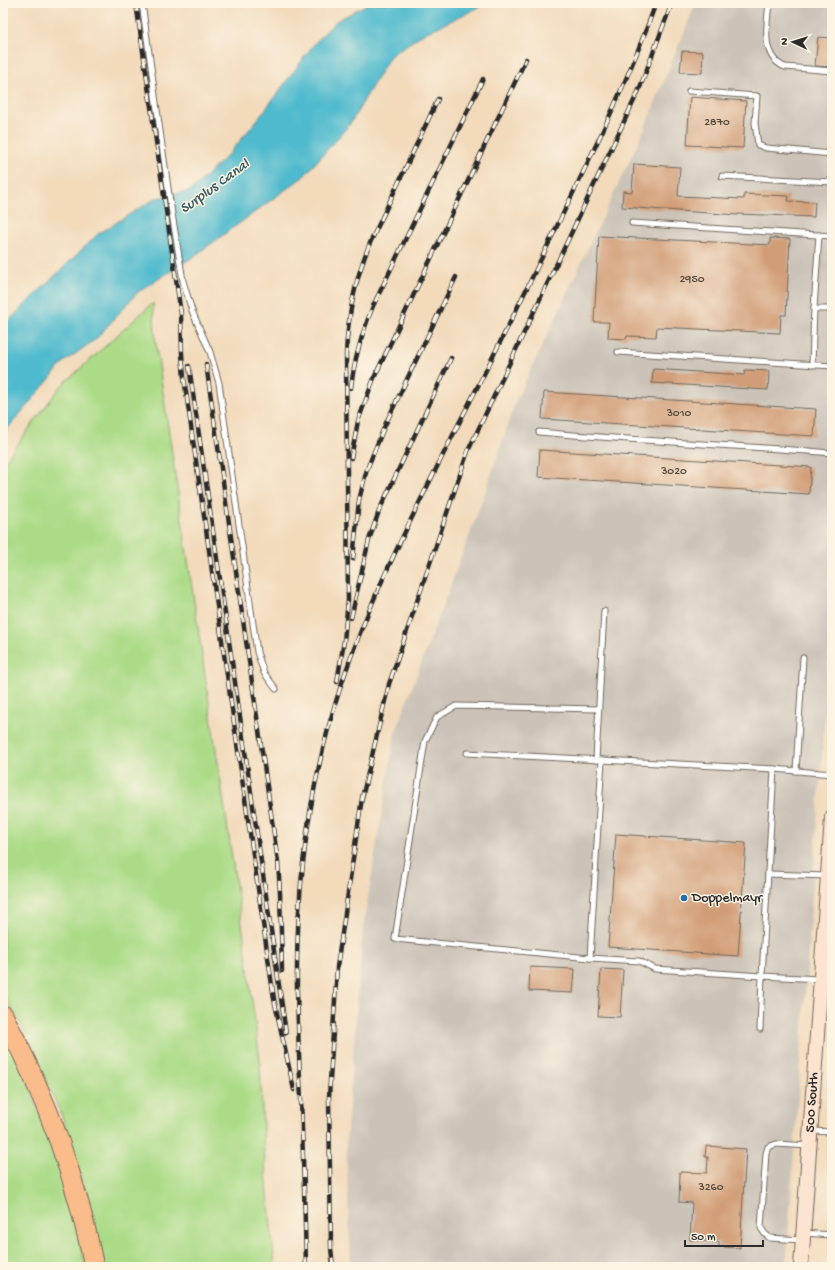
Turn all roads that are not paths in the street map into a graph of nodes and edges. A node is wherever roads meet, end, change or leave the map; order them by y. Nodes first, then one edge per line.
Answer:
1 (142, 3) edge
2 (769, 3) edge
3 (832, 71) edge
4 (689, 91) dead end
5 (832, 154) edge
6 (722, 176) dead end
7 (832, 182) edge
8 (632, 224) dead end
9 (819, 235) junction
10 (832, 236) edge
11 (814, 309) junction
12 (832, 309) edge
13 (618, 352) dead end
14 (812, 365) junction
15 (832, 366) edge
16 (539, 432) dead end
17 (832, 453) edge
18 (604, 611) dead end
19 (803, 658) dead end
20 (276, 689) dead end
21 (599, 709) junction
22 (467, 753) dead end
23 (599, 760) junction
24 (774, 769) junction
25 (796, 771) junction
26 (832, 774) edge
27 (832, 817) edge
28 (768, 874) junction
29 (828, 876) junction
30 (828, 931) edge
31 (590, 958) junction
32 (762, 976) junction
33 (821, 979) junction
34 (3, 1015) edge
35 (760, 1029) dead end
36 (810, 1131) junction
37 (832, 1132) edge
38 (809, 1146) junction
39 (832, 1235) edge
40 (803, 1237) junction
41 (94, 1267) edge
42 (800, 1267) edge

1 - 20 lane
2 - 3 lane
4 - 5 lane
6 - 7 lane
8 - 9 lane
9 - 10 lane
9 - 11 lane
11 - 12 lane
11 - 14 lane
13 - 14 lane
14 - 15 lane
16 - 17 lane
18 - 21 lane
19 - 25 lane
21 - 23 lane
21 - 31 lane
22 - 23 lane
23 - 24 lane
23 - 31 lane
24 - 25 lane
24 - 28 lane
25 - 26 lane
27 - 29 street, 500 South
28 - 29 lane
28 - 32 lane
29 - 30 street, 500 South
30 - 33 street, 500 South
31 - 32 lane
32 - 33 lane
32 - 35 lane
33 - 36 street, 500 South
34 - 41 highway
36 - 37 lane
36 - 38 street, 500 South
38 - 40 street, 500 South
38 - 40 lane
39 - 40 lane
40 - 42 street, 500 South

